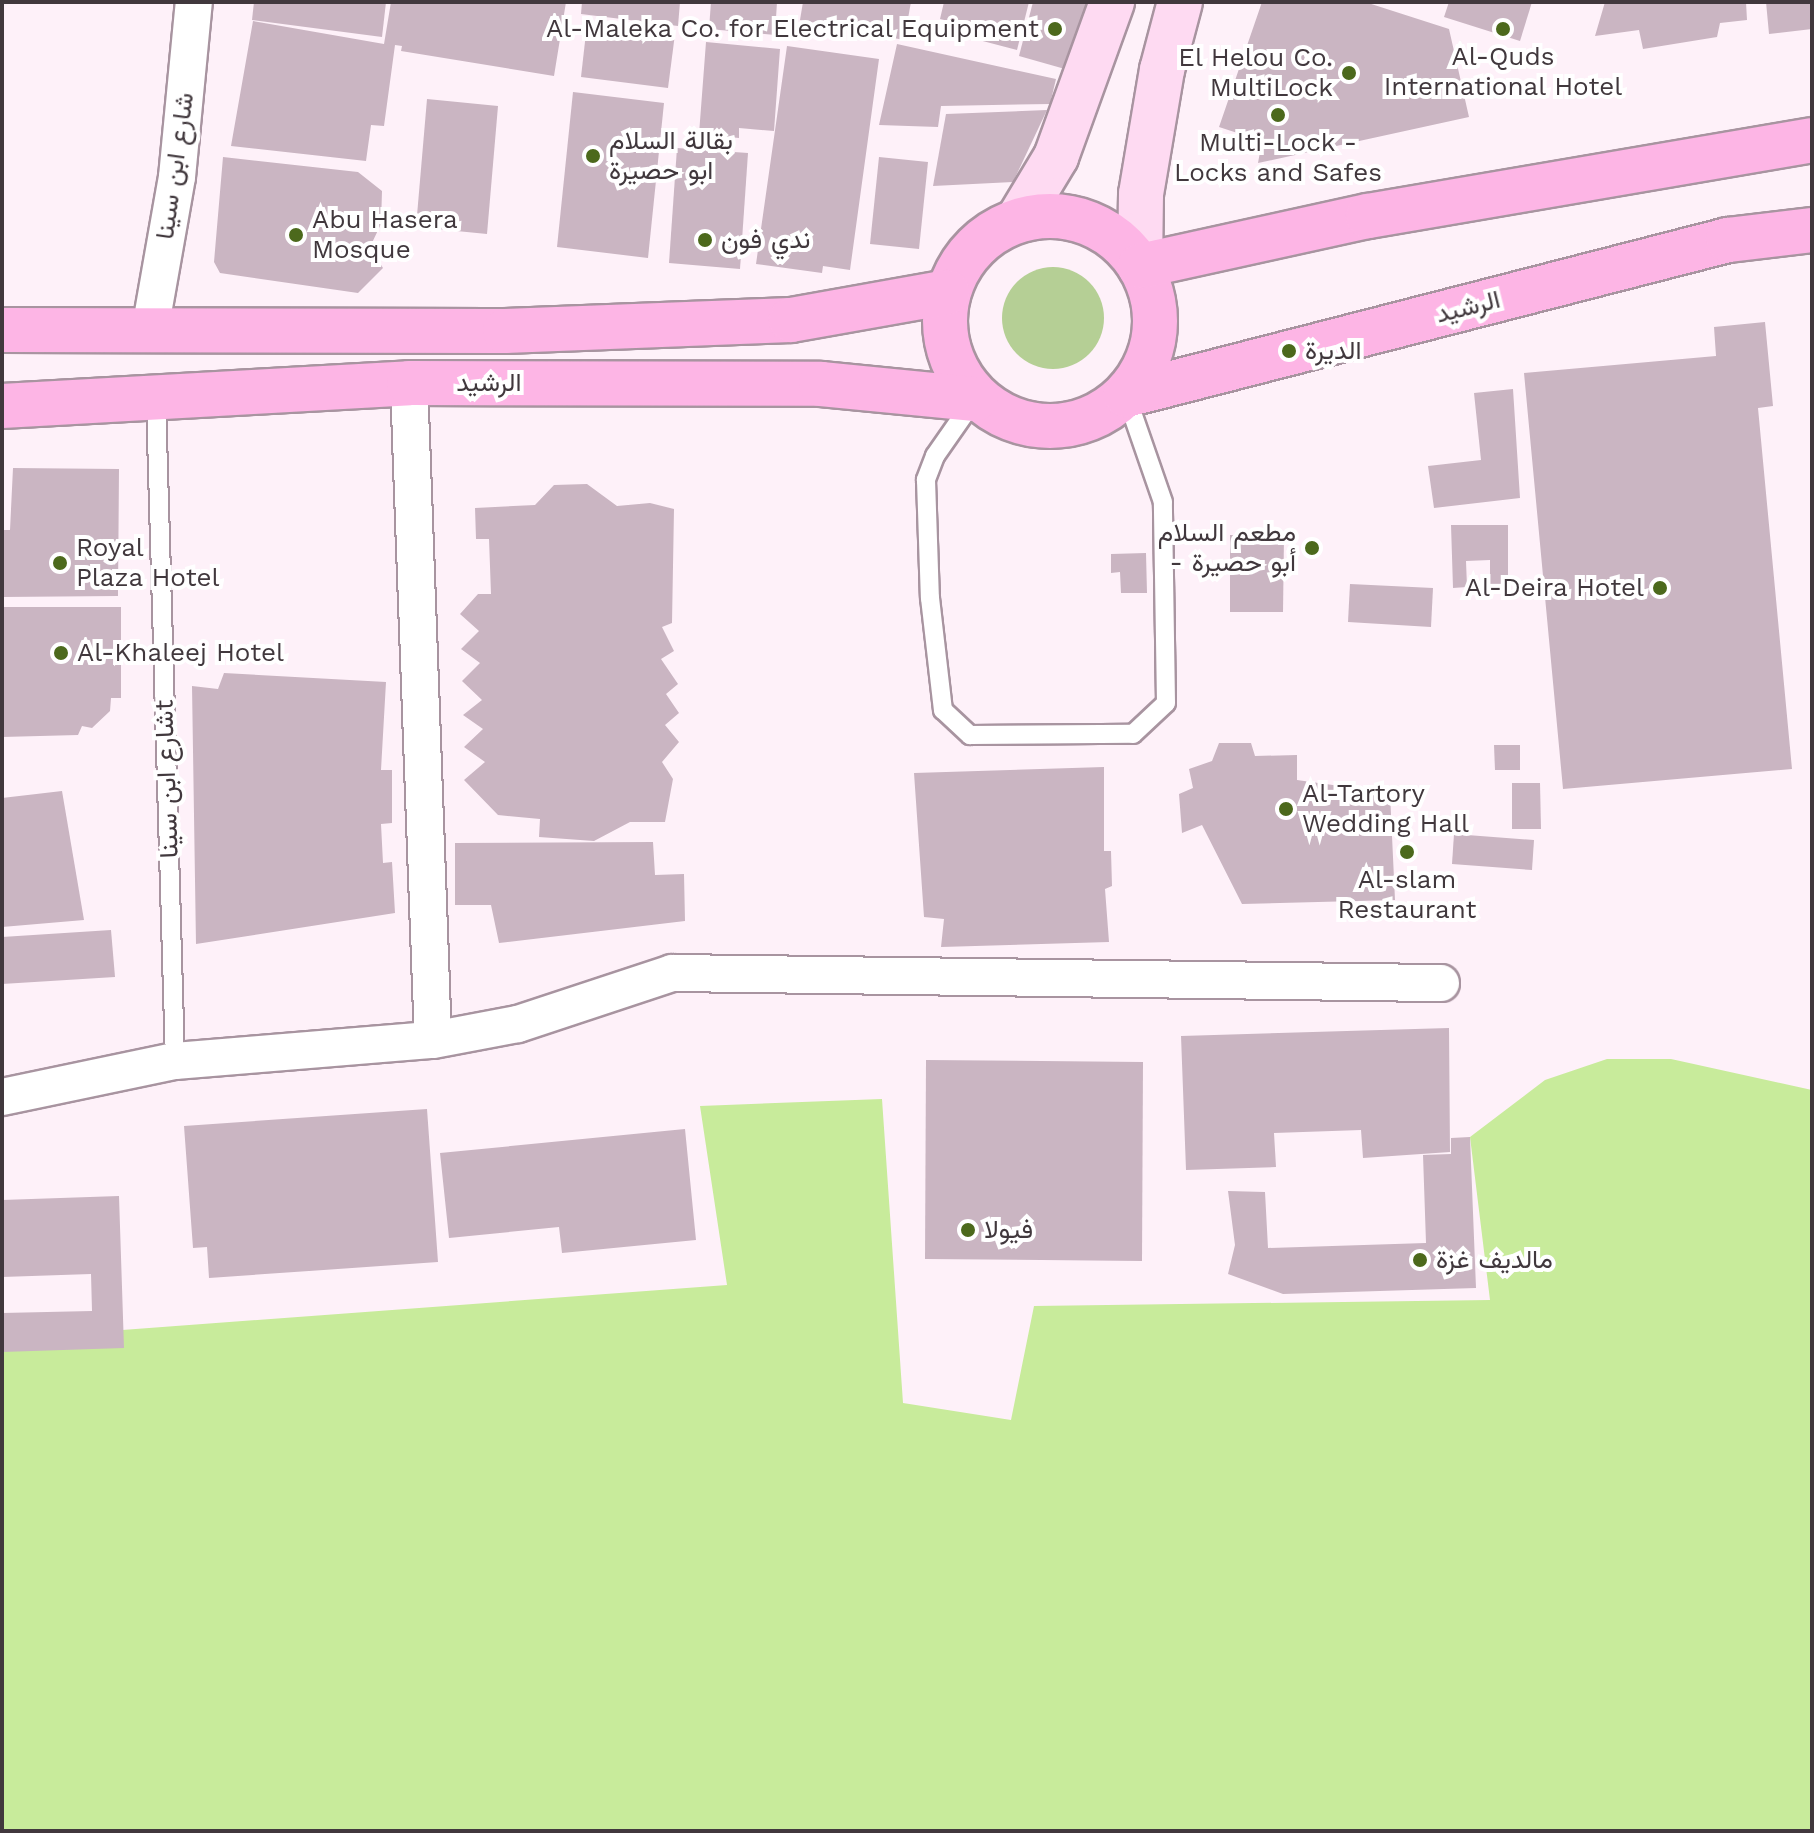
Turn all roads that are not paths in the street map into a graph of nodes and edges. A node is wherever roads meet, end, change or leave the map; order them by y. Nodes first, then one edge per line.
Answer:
1 (194, 2) edge
2 (1112, 2) edge
3 (1180, 2) edge
4 (1812, 140) edge
5 (1018, 220) junction
6 (1812, 230) edge
7 (1140, 266) junction
8 (948, 292) junction
9 (2, 330) edge
10 (150, 330) junction
11 (409, 383) junction
12 (1126, 395) junction
13 (975, 399) junction
14 (156, 401) junction
15 (2, 406) edge
16 (1441, 983) dead end
17 (433, 1040) junction
18 (175, 1061) junction
19 (2, 1097) edge

1 - 10 street, شارع ابن سينا
2 - 5 main road
3 - 7 main road
4 - 7 main road
5 - 7 main road
5 - 8 main road
6 - 12 main road, الرشيد
7 - 12 main road
8 - 10 main road, الرشيد
8 - 13 main road
9 - 10 main road, الرشيد
11 - 13 main road, الرشيد
11 - 14 main road, الرشيد
11 - 17 street
12 - 13 main road
12 - 13 lane
14 - 15 main road, الرشيد
14 - 18 lane, شارع ابن سيناt
16 - 17 street
17 - 18 street
18 - 19 street

